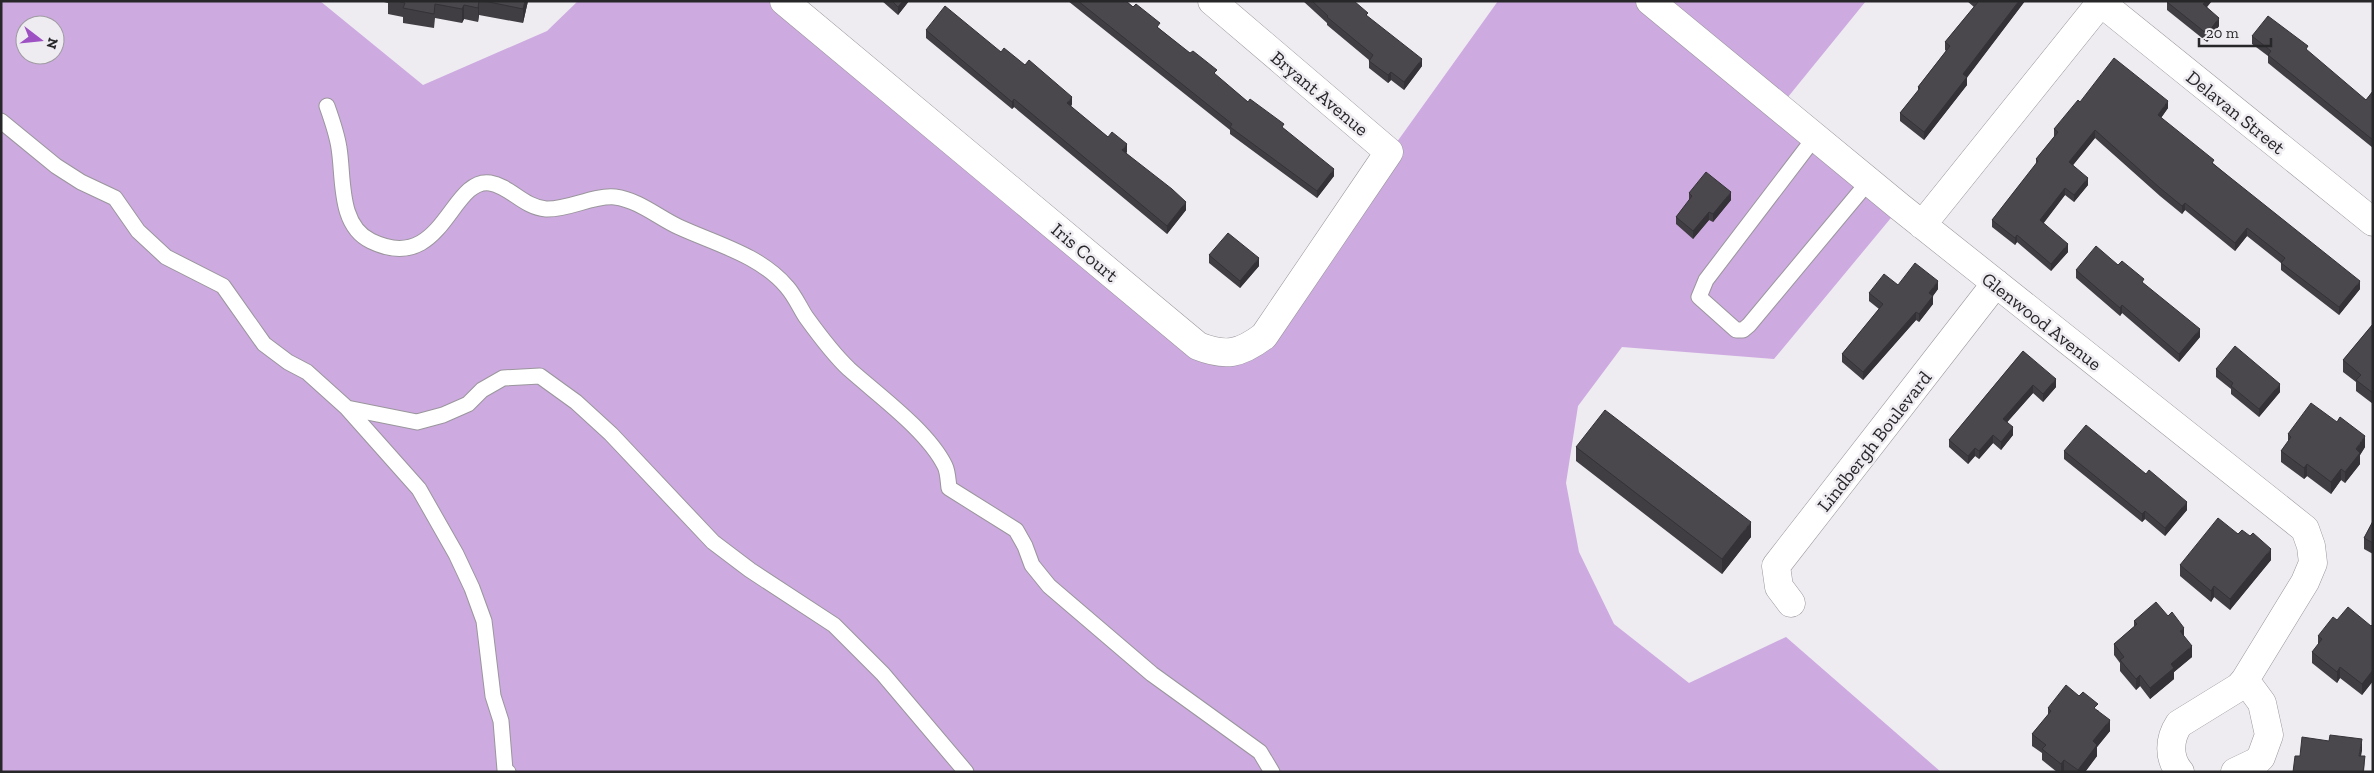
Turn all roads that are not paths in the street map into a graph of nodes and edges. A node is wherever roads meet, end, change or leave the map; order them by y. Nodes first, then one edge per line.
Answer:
1 (784, 1) edge
2 (1212, 1) edge
3 (1650, 1) edge
4 (2101, 2) edge
5 (327, 106) dead end
6 (1, 121) edge
7 (1815, 137) junction
8 (1869, 181) junction
9 (1361, 194) joint
10 (2373, 222) edge
11 (1922, 225) junction
12 (1996, 284) junction
13 (347, 408) junction
14 (1790, 602) dead end
15 (2245, 680) junction
16 (508, 772) edge
17 (966, 772) edge
18 (1272, 772) edge
19 (2180, 772) edge
20 (2235, 772) edge

1 - 9 street, Iris Court
2 - 9 street, Bryant Avenue
3 - 7 street, Glenwood Avenue
4 - 10 street, Delavan Street
4 - 11 street
5 - 18 lane
6 - 13 lane
7 - 8 street, Glenwood Avenue
7 - 8 lane
8 - 11 street, Glenwood Avenue
11 - 12 street, Glenwood Avenue
12 - 14 street, Lindbergh Boulevard
12 - 15 street, Glenwood Avenue
13 - 16 lane
13 - 17 lane
15 - 19 street, Glenwood Avenue
15 - 20 street

